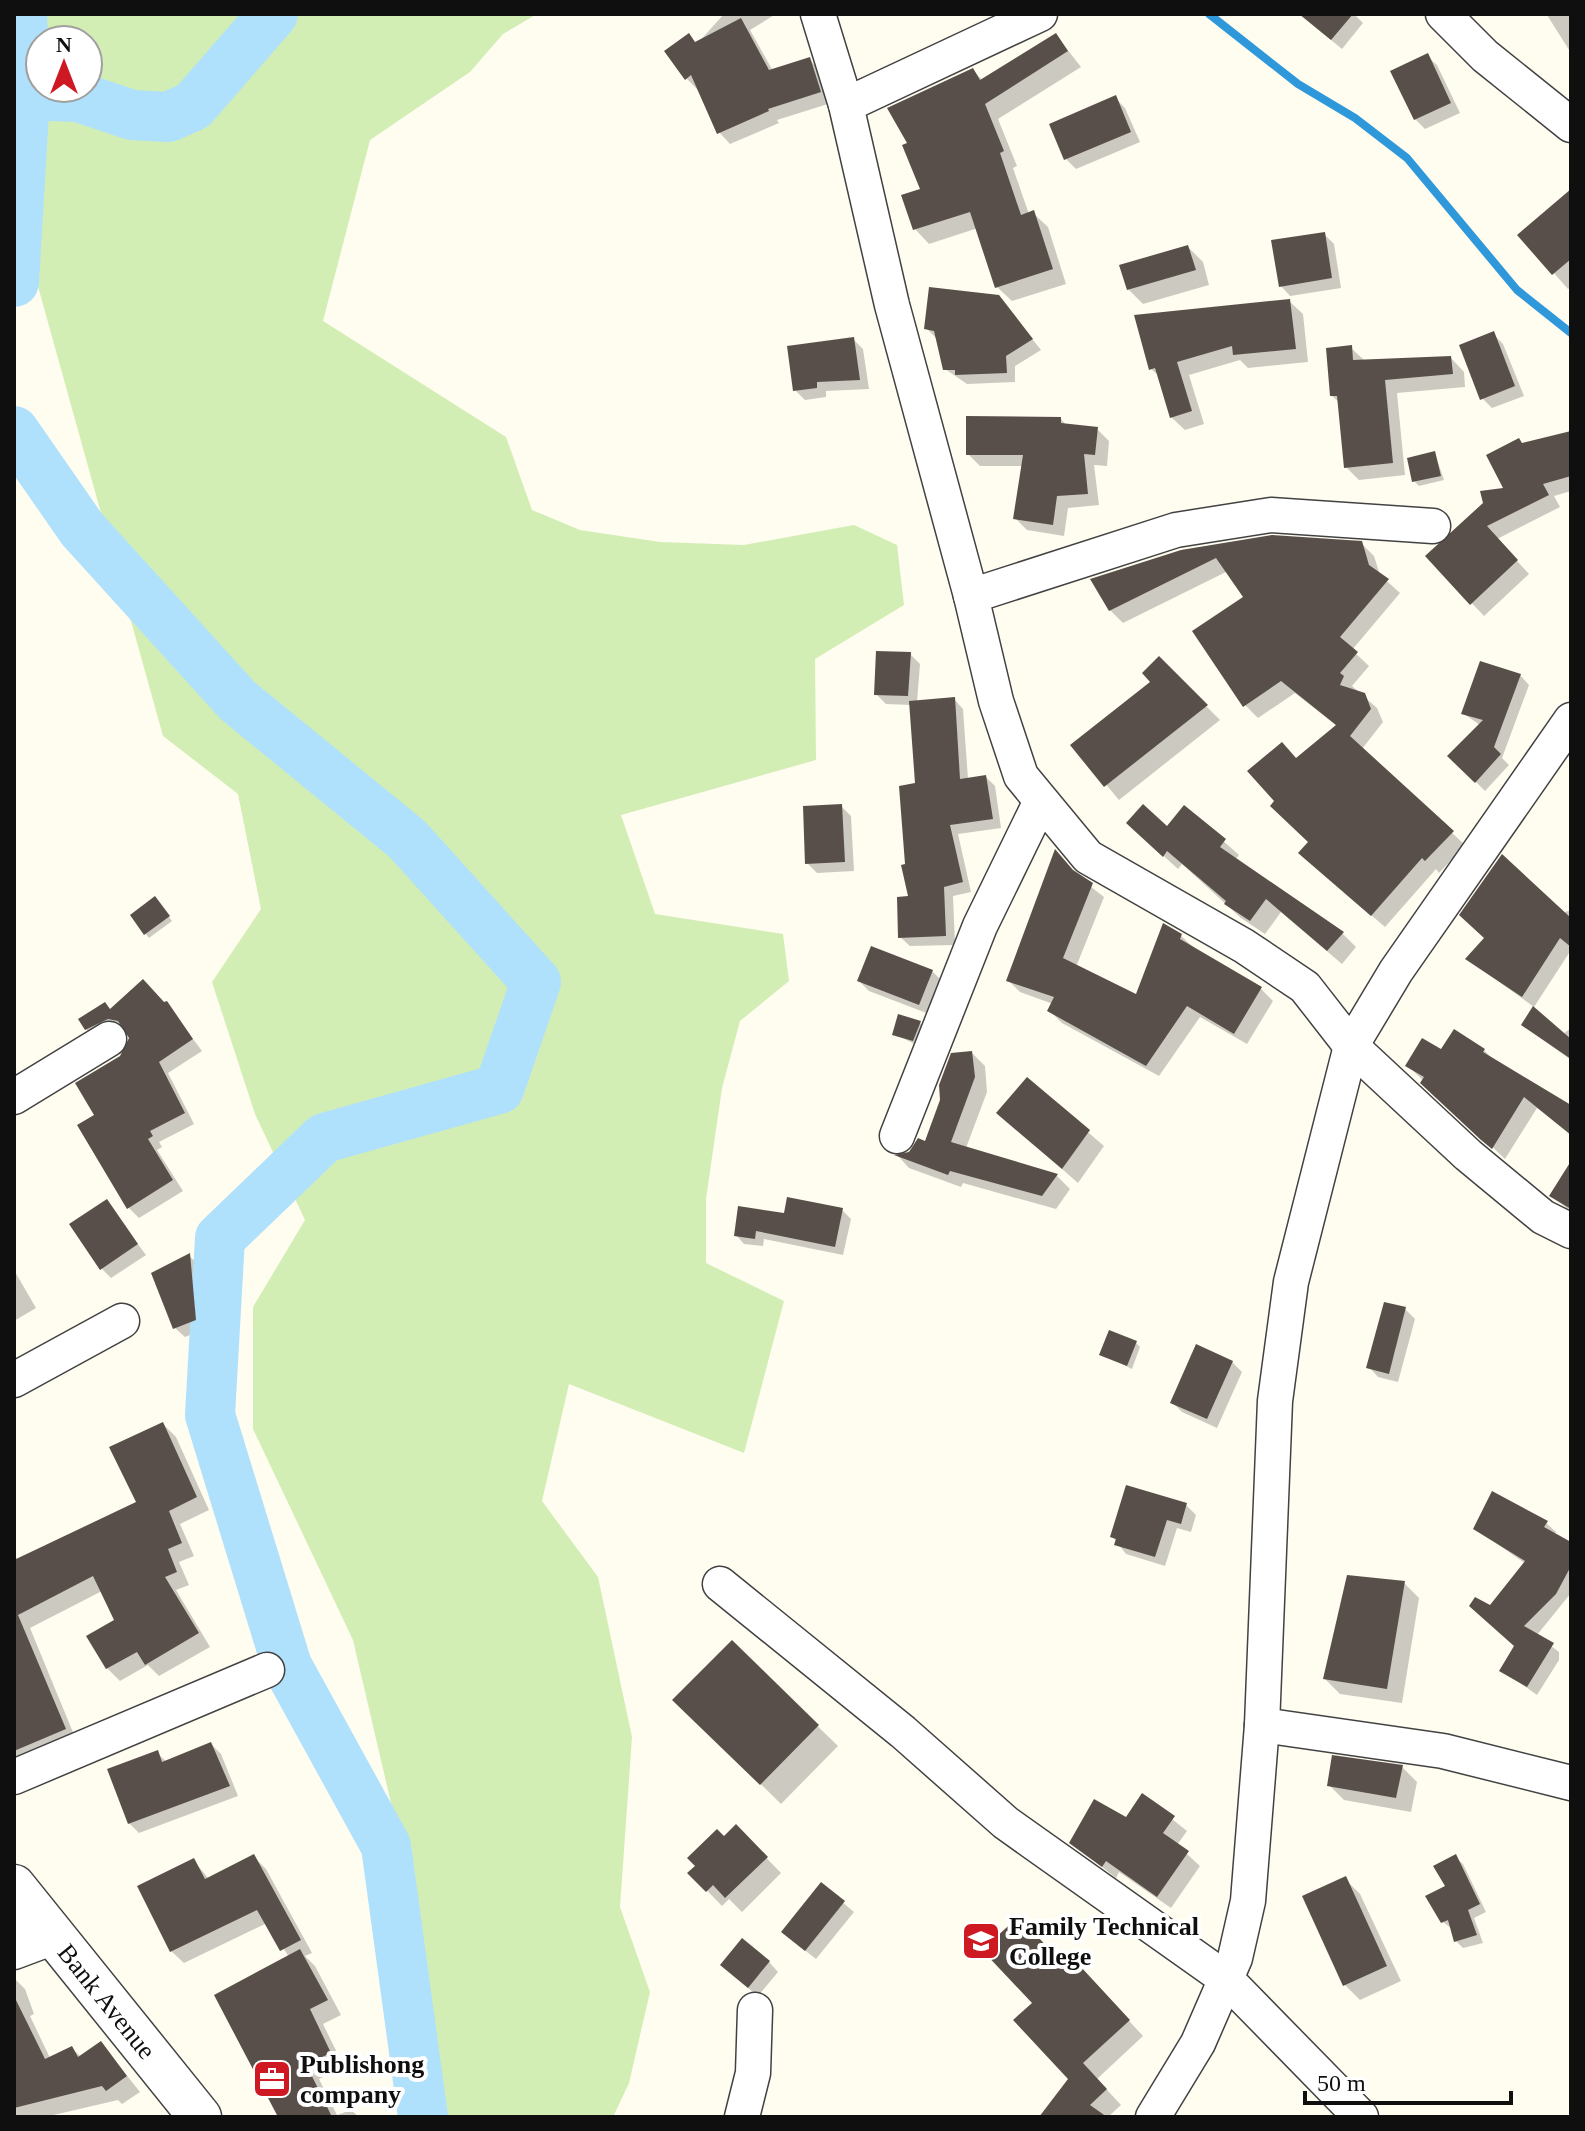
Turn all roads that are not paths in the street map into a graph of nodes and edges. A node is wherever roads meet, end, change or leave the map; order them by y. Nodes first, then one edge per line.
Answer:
1 (818, 14) edge
2 (1040, 14) edge
3 (1443, 14) edge
4 (846, 105) junction
5 (1571, 125) edge
6 (1433, 526) dead end
7 (971, 596) junction
8 (1571, 720) edge
9 (1040, 803) junction
10 (109, 1039) dead end
11 (1351, 1046) junction
12 (14, 1097) edge
13 (897, 1136) dead end
14 (1571, 1231) edge
15 (122, 1321) dead end
16 (14, 1380) edge
17 (720, 1584) dead end
18 (267, 1670) dead end
19 (1262, 1725) junction
20 (14, 1777) edge
21 (1571, 1783) edge
22 (15, 1887) edge
23 (14, 1952) edge
24 (1226, 1979) junction
25 (755, 2010) dead end
26 (200, 2117) edge
27 (742, 2117) edge
28 (1153, 2117) edge
29 (1361, 2117) edge

1 - 4 street
2 - 4 street
3 - 5 street
4 - 7 street
6 - 7 street
7 - 9 street
8 - 11 street
9 - 11 street
9 - 13 street
10 - 12 street
11 - 14 street
11 - 19 street
15 - 16 street
17 - 24 street
18 - 20 street
19 - 21 street
19 - 24 street
22 - 23 street
22 - 26 street, Bank Avenue
24 - 28 street
24 - 29 street
25 - 27 street

